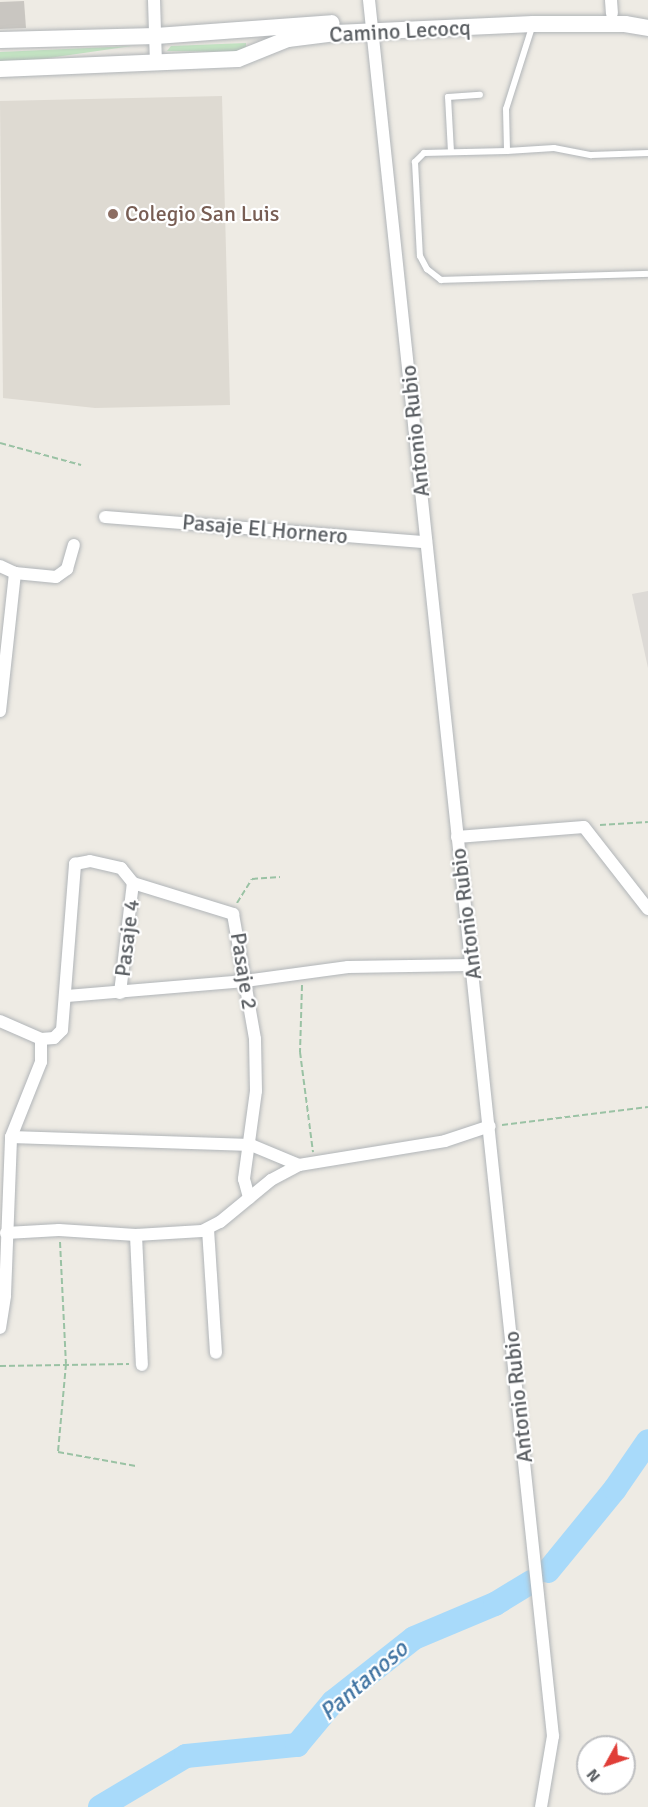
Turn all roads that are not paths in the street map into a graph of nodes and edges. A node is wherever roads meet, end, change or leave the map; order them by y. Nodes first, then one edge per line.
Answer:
1 (153, 0) edge
2 (369, 0) edge
3 (611, 6) edge
4 (648, 16) edge
5 (533, 24) junction
6 (371, 25) junction
7 (648, 28) edge
8 (156, 36) junction
9 (0, 40) edge
10 (156, 64) junction
11 (0, 69) edge
12 (480, 95) dead end
13 (507, 151) junction
14 (451, 152) junction
15 (648, 153) edge
16 (648, 274) edge
17 (105, 517) dead end
18 (426, 542) junction
19 (74, 545) dead end
20 (0, 566) edge
21 (15, 573) junction
22 (1, 683) edge
23 (0, 711) edge
24 (457, 837) junction
25 (133, 884) junction
26 (648, 909) edge
27 (472, 965) junction
28 (245, 981) junction
29 (120, 993) junction
30 (66, 996) junction
31 (0, 1021) edge
32 (41, 1039) junction
33 (490, 1126) junction
34 (11, 1137) junction
35 (251, 1145) junction
36 (299, 1165) junction
37 (249, 1198) junction
38 (208, 1228) junction
39 (6, 1233) junction
40 (136, 1235) junction
41 (0, 1328) edge
42 (216, 1353) dead end
43 (142, 1365) road end
44 (541, 1807) edge

1 - 8 street
2 - 6 street, Antonio Rubio
3 - 4 street, Camino Lecocq
3 - 6 street, Camino Lecocq
5 - 6 street, Camino Lecocq
5 - 7 street, Camino Lecocq
5 - 13 lane
6 - 8 street, Camino Lecocq
6 - 10 street, Camino Lecocq
6 - 18 street, Antonio Rubio
8 - 9 street, Camino Lecocq
8 - 10 street
10 - 11 street, Camino Lecocq
12 - 14 lane
13 - 14 lane
13 - 15 lane
14 - 16 lane
17 - 18 street, Pasaje El Hornero
18 - 24 street, Antonio Rubio
19 - 21 street
20 - 21 street
21 - 22 street
22 - 23 street
24 - 26 street
24 - 27 street, Antonio Rubio
25 - 28 street, Pasaje 2
25 - 29 street, Pasaje 4
25 - 30 street, Pasaje 2
27 - 28 street
27 - 33 street, Antonio Rubio
28 - 29 street
28 - 35 street, Pasaje 2
29 - 30 street
30 - 32 street
31 - 32 street
32 - 34 street
33 - 36 street
33 - 44 street, Antonio Rubio
34 - 35 street
34 - 39 street
35 - 36 street
35 - 37 street, Pasaje 2
36 - 37 street
37 - 38 street
38 - 40 street
38 - 42 street
39 - 40 street
39 - 41 street
40 - 43 street

